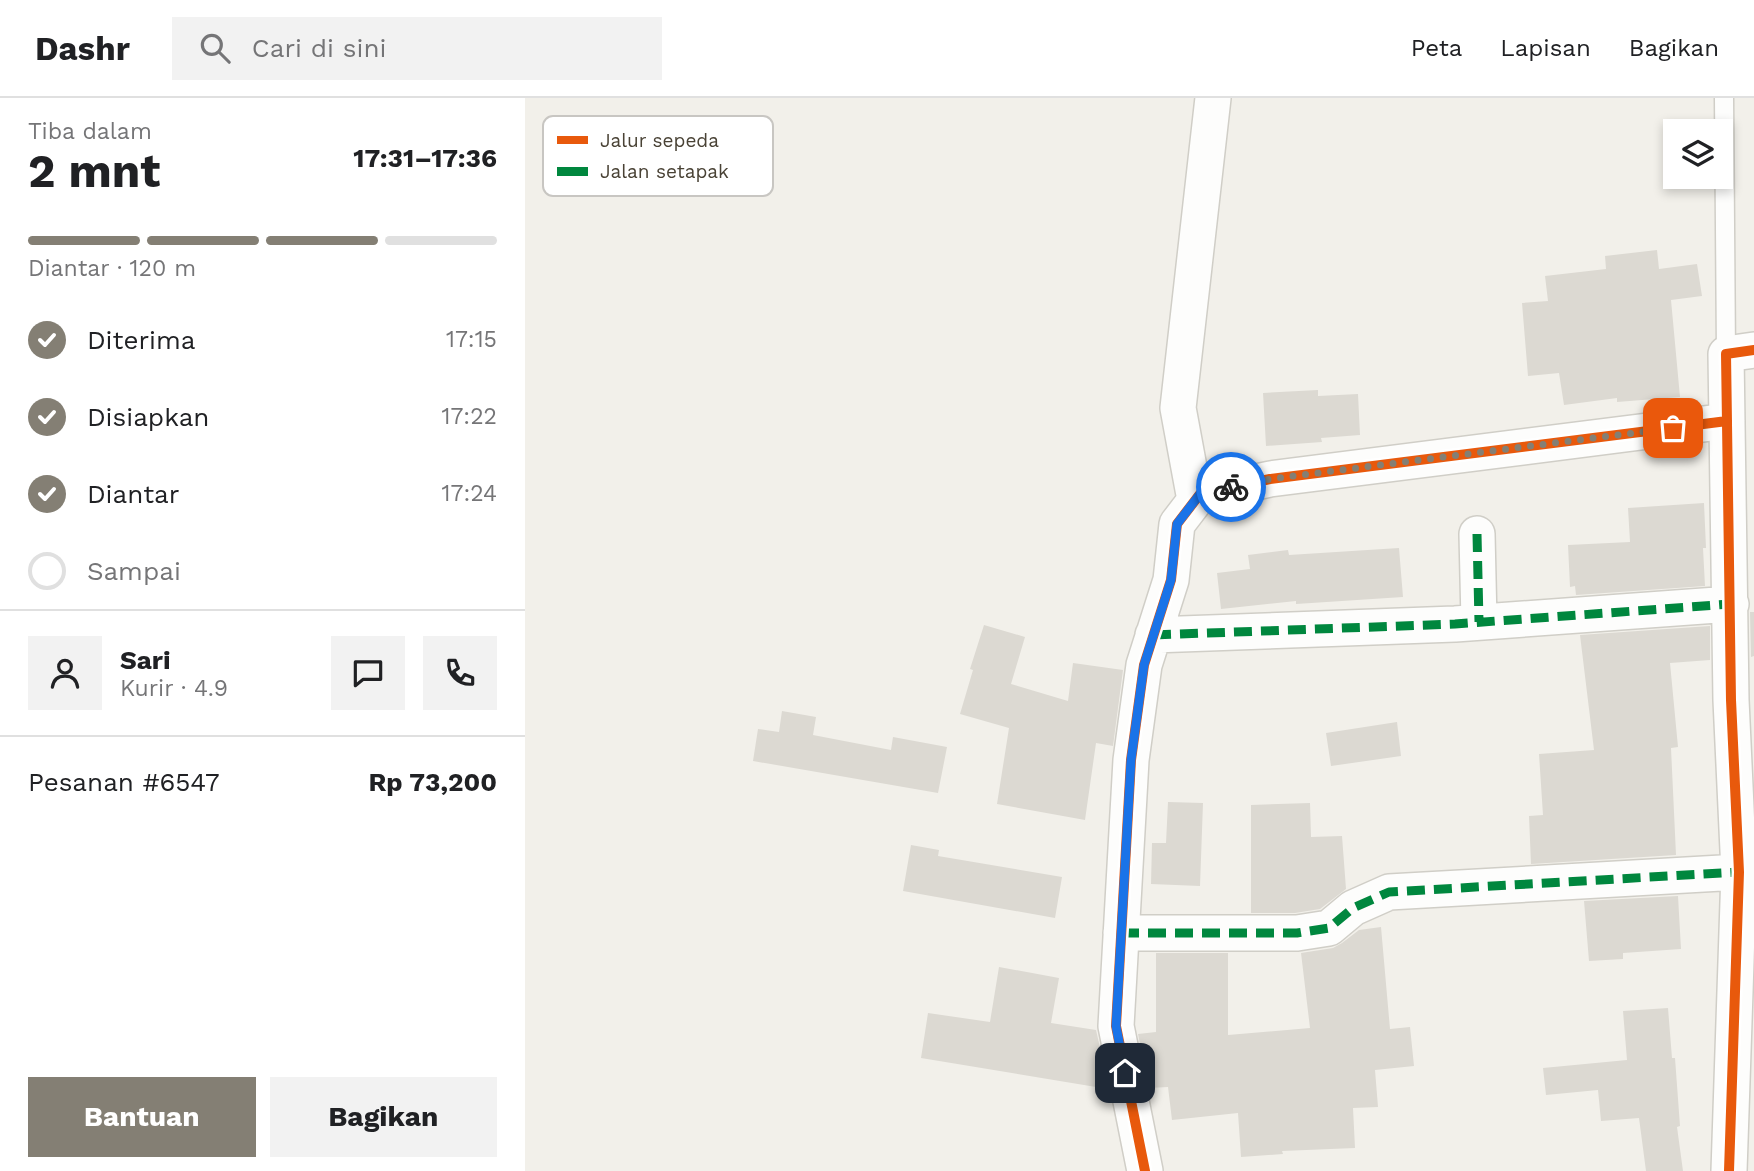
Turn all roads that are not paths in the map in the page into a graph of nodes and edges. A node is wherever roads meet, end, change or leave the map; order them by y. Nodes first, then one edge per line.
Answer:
1 (1213, 98) edge
2 (1724, 98) edge
3 (1740, 352) edge
4 (1727, 421) junction
5 (1195, 500) junction
6 (1478, 534) dead end
7 (1731, 604) junction
8 (1479, 622) junction
9 (1153, 635) junction
10 (1739, 872) junction
11 (1121, 933) junction
12 (1145, 1171) edge
13 (1729, 1171) edge

1 - 5 street
2 - 3 lane
3 - 4 street
4 - 5 street
4 - 7 street
5 - 9 street
6 - 8 street
7 - 8 street
7 - 10 street
8 - 9 street
9 - 11 street
10 - 11 street
10 - 13 street
11 - 12 street

